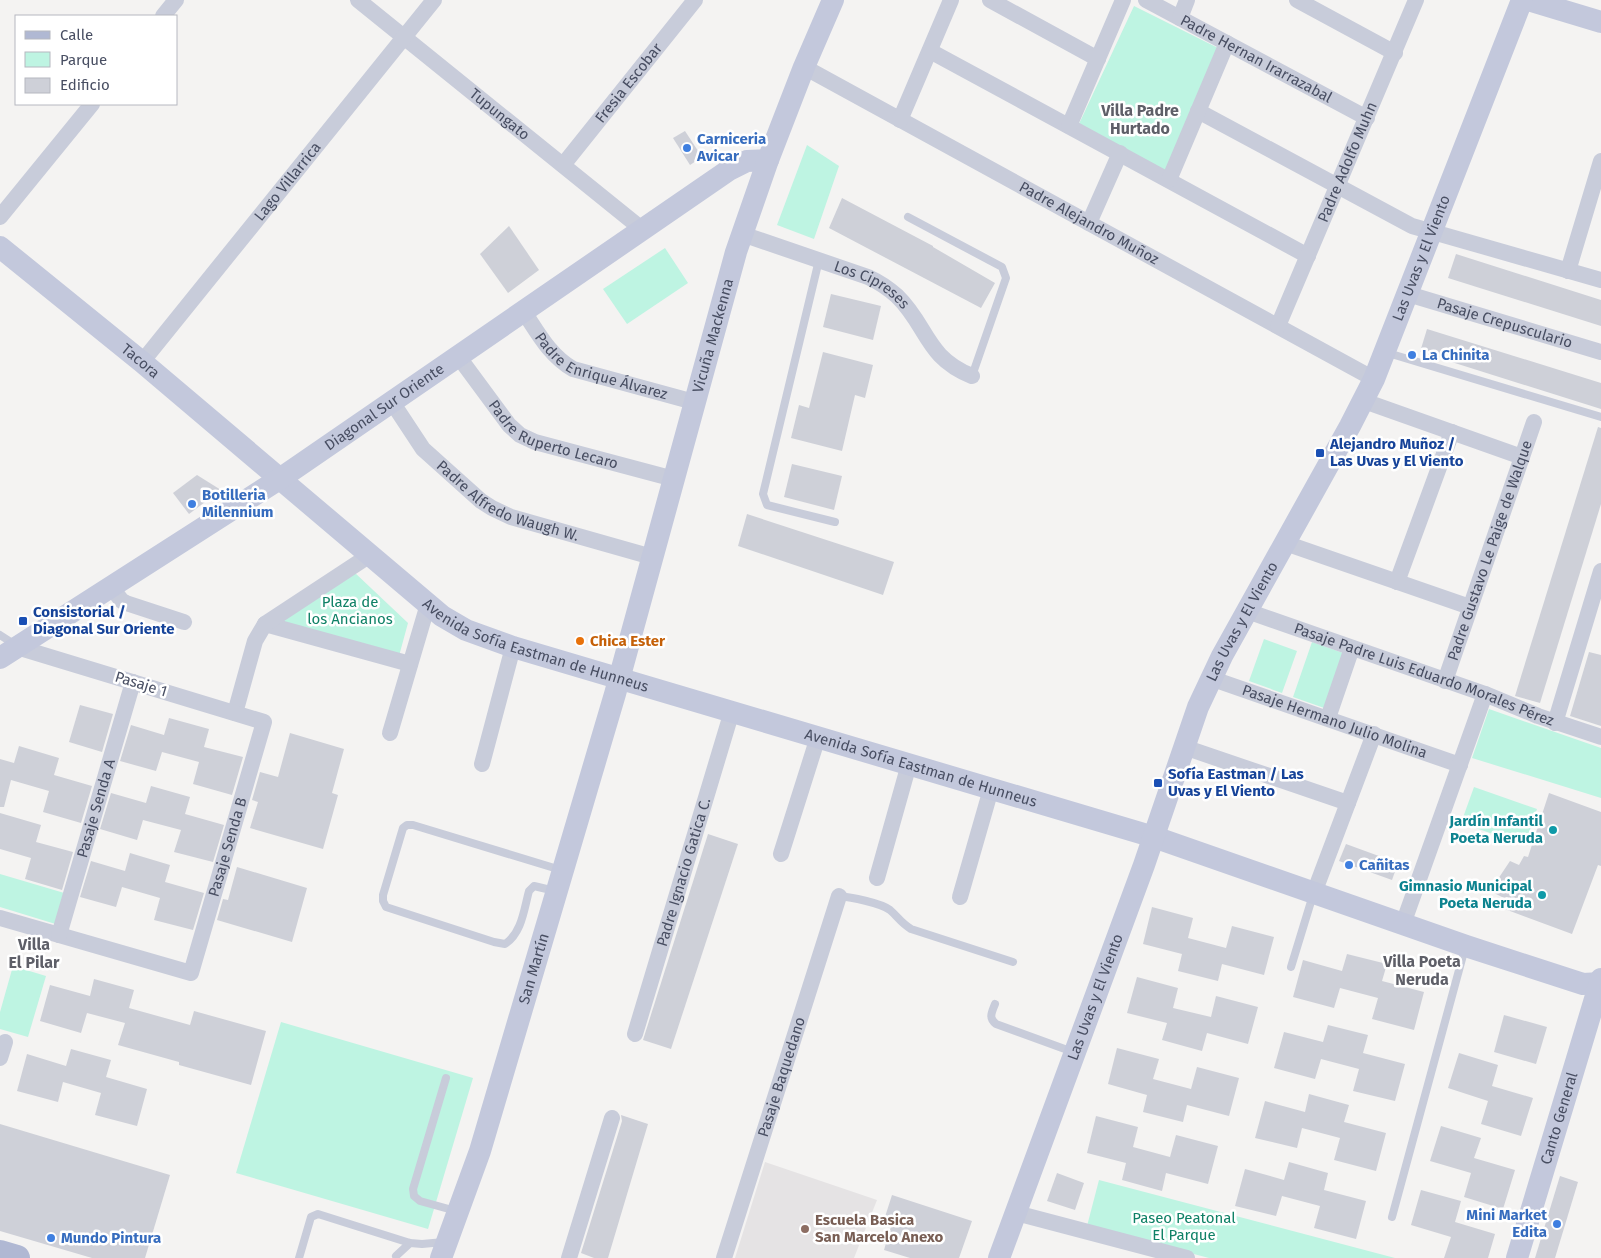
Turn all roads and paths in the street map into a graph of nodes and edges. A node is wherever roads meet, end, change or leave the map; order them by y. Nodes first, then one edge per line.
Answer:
1 (176, 0) edge
2 (358, 0) edge
3 (434, 0) edge
4 (696, 0) edge
5 (833, 0) edge
6 (951, 0) edge
7 (990, 0) edge
8 (1123, 0) edge
9 (1146, 0) edge
10 (1187, 0) edge
11 (1297, 0) edge
12 (1416, 0) edge
13 (1522, 0) edge
14 (1528, 0) edge
15 (164, 15) edge
16 (1180, 18) junction
17 (1601, 22) edge
18 (404, 37) junction
19 (1227, 43) junction
20 (930, 50) junction
21 (1394, 53) junction
22 (1098, 59) junction
23 (804, 67) junction
24 (91, 105) edge
25 (1198, 111) junction
26 (1367, 118) junction
27 (900, 120) junction
28 (1069, 126) junction
29 (1120, 154) junction
30 (768, 160) junction
31 (1601, 161) edge
32 (563, 166) junction
33 (1169, 180) junction
34 (1338, 186) junction
35 (0, 217) edge
36 (908, 217) dead end
37 (1089, 223) junction
38 (642, 230) junction
39 (1433, 231) junction
40 (742, 234) junction
41 (0, 246) edge
42 (1308, 256) junction
43 (819, 260) junction
44 (1568, 270) junction
45 (1601, 280) edge
46 (1408, 294) junction
47 (524, 312) junction
48 (1278, 326) junction
49 (1385, 352) junction
50 (1601, 352) edge
51 (458, 356) junction
52 (142, 362) junction
53 (972, 376) joint
54 (1374, 378) junction
55 (1364, 401) junction
56 (392, 402) junction
57 (694, 402) junction
58 (1601, 418) edge
59 (1534, 422) dead end
60 (1452, 432) junction
61 (1522, 457) junction
62 (281, 478) junction
63 (674, 479) junction
64 (835, 522) dead end
65 (1285, 543) junction
66 (370, 555) junction
67 (652, 557) junction
68 (1601, 570) edge
69 (1397, 582) junction
70 (111, 587) junction
71 (428, 604) junction
72 (1470, 607) junction
73 (1247, 611) junction
74 (184, 622) dead end
75 (265, 624) junction
76 (1593, 624) edge
77 (6, 647) edge
78 (513, 647) junction
79 (1352, 648) junction
80 (410, 664) junction
81 (620, 678) junction
82 (1210, 678) junction
83 (1445, 681) junction
84 (133, 682) junction
85 (1485, 694) junction
86 (732, 711) junction
87 (234, 713) junction
88 (1328, 718) junction
89 (264, 722) joint
90 (1555, 722) junction
91 (390, 734) dead end
92 (1374, 734) junction
93 (818, 737) junction
94 (1601, 737) edge
95 (1184, 748) junction
96 (482, 764) dead end
97 (909, 764) junction
98 (1460, 765) junction
99 (991, 789) junction
100 (1348, 803) junction
101 (1154, 837) junction
102 (782, 854) dead end
103 (877, 878) dead end
104 (560, 881) junction
105 (1314, 893) junction
106 (838, 896) joint
107 (960, 897) dead end
108 (0, 918) edge
109 (1403, 924) junction
110 (59, 935) junction
111 (1466, 946) junction
112 (1013, 962) dead end
113 (1291, 967) dead end
114 (1601, 982) edge
115 (996, 1004) dead end
116 (635, 1034) dead end
117 (1074, 1053) junction
118 (446, 1078) dead end
119 (612, 1118) dead end
120 (458, 1211) junction
121 (1016, 1213) junction
122 (1392, 1217) dead end
123 (410, 1243) junction
124 (444, 1250) edge
125 (0, 1253) edge
126 (396, 1256) dead end
127 (17, 1258) edge
128 (299, 1258) edge
129 (569, 1258) edge
130 (724, 1258) edge
131 (999, 1258) edge
132 (1188, 1258) edge
133 (1518, 1258) edge

1 - 15 street
2 - 18 street, Tupungato
3 - 18 street, Lago Villarrica
4 - 32 street, Fresia Escobar
5 - 23 street, Vicuña Mackenna
6 - 20 street
7 - 22 street
8 - 22 street
9 - 16 street, Padre Hernan Irarrazabal
10 - 16 street
11 - 21 street
12 - 21 street, Padre Adolfo Muhn
13 - 39 street, Las Uvas y El Viento
14 - 17 street
16 - 19 street, Padre Hernan Irarrazabal
18 - 32 street, Tupungato
18 - 52 street, Lago Villarrica
19 - 25 street
19 - 26 street, Padre Hernan Irarrazabal
20 - 27 street
20 - 28 street
21 - 26 street, Padre Adolfo Muhn
22 - 28 street
23 - 27 street, Padre Alejandro Muñoz
23 - 30 street, Vicuña Mackenna
24 - 35 street
25 - 33 street
25 - 34 street
26 - 34 street, Padre Adolfo Muhn
27 - 37 street, Padre Alejandro Muñoz
28 - 29 street
29 - 33 street
29 - 37 street
30 - 38 street, Diagonal Sur Oriente
30 - 40 street, Vicuña Mackenna
31 - 44 street
32 - 38 street, Tupungato
33 - 42 street
34 - 39 street
34 - 42 street, Padre Adolfo Muhn
36 - 53 lane
37 - 48 street, Padre Alejandro Muñoz
38 - 47 street, Diagonal Sur Oriente
39 - 44 street
39 - 46 street, Las Uvas y El Viento
40 - 43 street, Los Cipreses
40 - 57 street, Vicuña Mackenna
41 - 52 street, Tacora
42 - 48 street, Padre Adolfo Muhn
43 - 53 street, Los Cipreses
43 - 64 lane
44 - 45 street
46 - 49 street, Las Uvas y El Viento
46 - 50 street, Pasaje Crepusculario
47 - 51 street, Diagonal Sur Oriente
47 - 57 street, Padre Enrique Álvarez
48 - 54 street, Padre Alejandro Muñoz
49 - 54 street, Las Uvas y El Viento
49 - 58 lane
51 - 56 street, Diagonal Sur Oriente
51 - 63 street, Padre Ruperto Lecaro
52 - 62 street, Tacora
54 - 55 street, Las Uvas y El Viento
55 - 60 street
55 - 65 street, Las Uvas y El Viento
56 - 62 street, Diagonal Sur Oriente
56 - 67 street, Padre Alfredo Waugh W.
57 - 63 street, Vicuña Mackenna
59 - 61 street, Padre Gustavo Le Paige de Walque
60 - 61 street
60 - 69 street
61 - 72 street, Padre Gustavo Le Paige de Walque
62 - 66 street, Avenida Sofía Eastman de Hunneus
62 - 70 street, Diagonal Sur Oriente
63 - 67 street, Vicuña Mackenna
65 - 69 street
65 - 73 street, Las Uvas y El Viento
66 - 71 street, Avenida Sofía Eastman de Hunneus
66 - 75 street
67 - 81 street, Vicuña Mackenna
68 - 76 street
69 - 72 street
70 - 74 street
70 - 77 street, Diagonal Sur Oriente
71 - 78 street, Avenida Sofía Eastman de Hunneus
71 - 80 street
72 - 83 street, Padre Gustavo Le Paige de Walque
73 - 79 street, Pasaje Padre Luis Eduardo Morales Pérez
73 - 82 street, Las Uvas y El Viento
75 - 80 street
75 - 87 street
76 - 90 street
77 - 84 street, Pasaje 1
78 - 81 street, Avenida Sofía Eastman de Hunneus
78 - 96 street
79 - 83 street, Pasaje Padre Luis Eduardo Morales Pérez
79 - 88 street
80 - 91 street
81 - 86 street, Avenida Sofía Eastman de Hunneus
81 - 104 street, San Martín
82 - 88 street, Pasaje Hermano Julio Molina
82 - 95 street, Las Uvas y El Viento
83 - 85 street, Pasaje Padre Luis Eduardo Morales Pérez
84 - 87 street, Pasaje 1
84 - 110 street, Pasaje Senda A
85 - 90 street, Pasaje Padre Luis Eduardo Morales Pérez
85 - 98 street
86 - 93 street, Avenida Sofía Eastman de Hunneus
86 - 116 street, Padre Ignacio Gatica C.
87 - 89 street, Pasaje 1
88 - 92 street, Pasaje Hermano Julio Molina
89 - 110 street, Pasaje Senda B
90 - 94 street, Pasaje Padre Luis Eduardo Morales Pérez
92 - 98 street, Pasaje Hermano Julio Molina
92 - 100 street
93 - 97 street, Avenida Sofía Eastman de Hunneus
93 - 102 street
95 - 100 street
95 - 101 street, Las Uvas y El Viento
97 - 99 street, Avenida Sofía Eastman de Hunneus
97 - 103 street
98 - 109 street
99 - 101 street, Avenida Sofía Eastman de Hunneus
99 - 107 street
100 - 105 street
101 - 105 street, Avenida Sofía Eastman de Hunneus
101 - 117 street, Las Uvas y El Viento
104 - 104 lane
104 - 120 street, San Martín
105 - 109 street, Avenida Sofía Eastman de Hunneus
105 - 113 lane
106 - 112 lane
106 - 130 street, Pasaje Baquedano
108 - 110 street
109 - 111 street, Avenida Sofía Eastman de Hunneus
111 - 114 street, Avenida Sofía Eastman de Hunneus
111 - 122 lane
114 - 133 street, Canto General
115 - 117 lane
117 - 121 street, Las Uvas y El Viento
118 - 120 lane
119 - 129 street
120 - 124 street, San Martín
121 - 131 street, Las Uvas y El Viento
121 - 132 street
123 - 124 lane
123 - 126 lane
123 - 128 lane
125 - 127 main road

